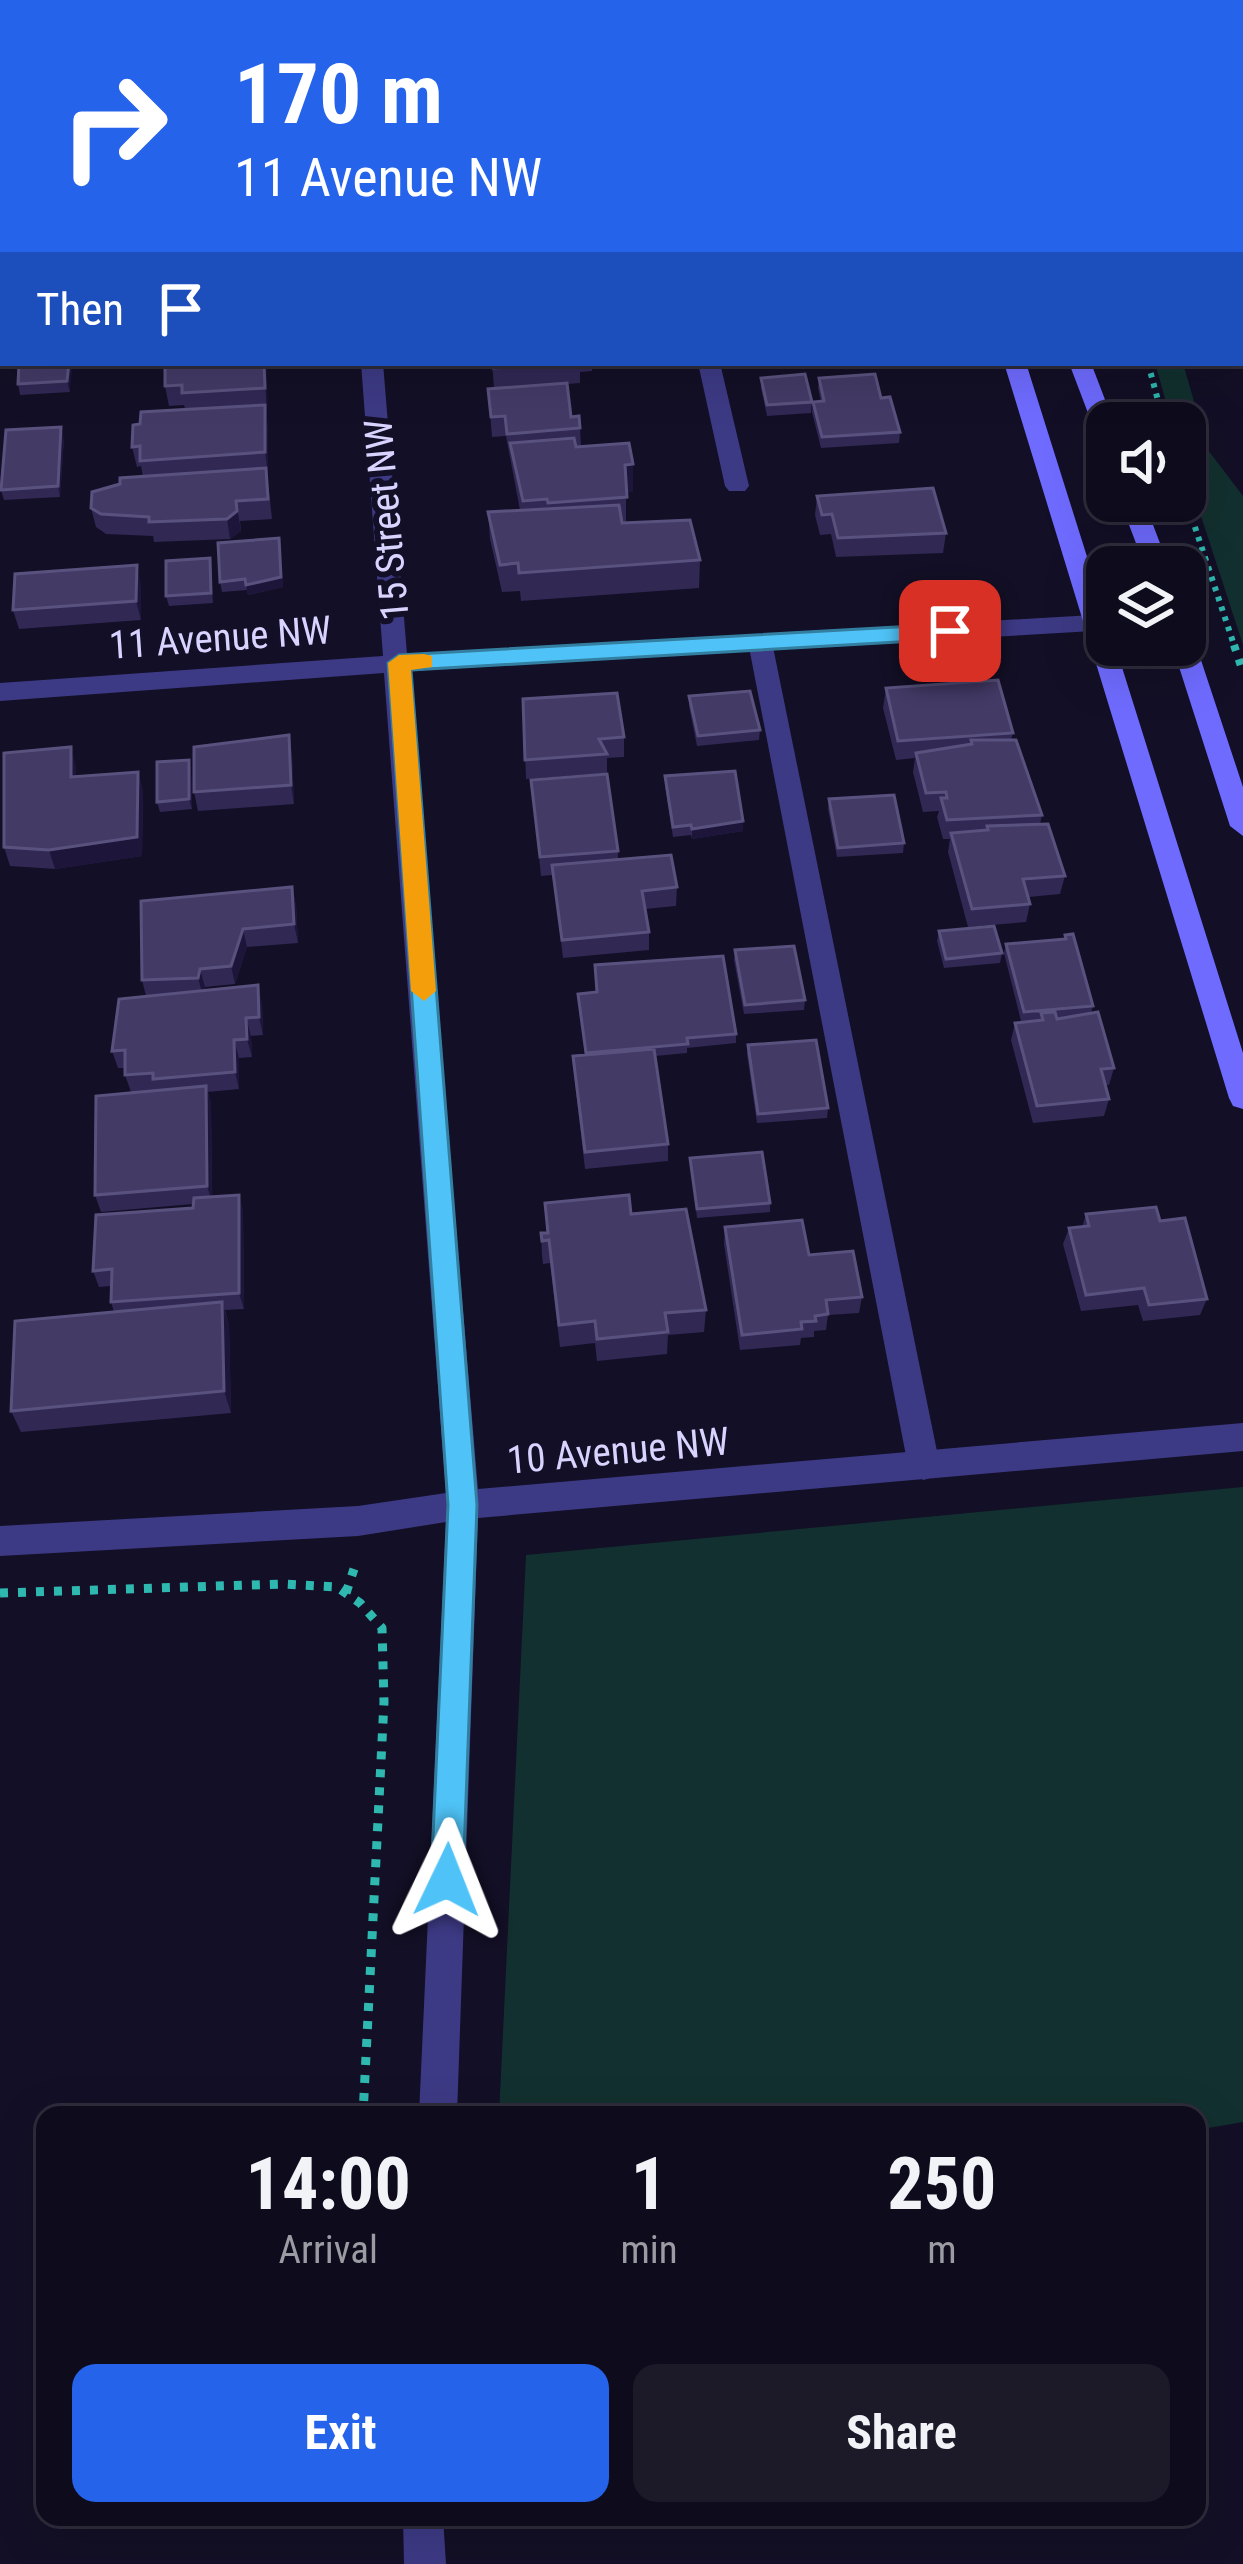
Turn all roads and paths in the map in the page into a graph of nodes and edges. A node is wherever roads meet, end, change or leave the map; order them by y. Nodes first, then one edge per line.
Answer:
1 (372, 366) edge
2 (710, 366) edge
3 (1016, 366) edge
4 (1149, 366) edge
5 (1086, 370) edge
6 (1096, 402) edge
7 (1159, 402) edge
8 (737, 486) dead end
9 (1193, 522) edge
10 (1086, 600) edge
11 (1086, 623) edge
12 (760, 642) junction
13 (399, 663) junction
14 (1107, 666) edge
15 (1191, 666) edge
16 (1243, 672) edge
17 (0, 692) edge
18 (1243, 826) edge
19 (1243, 1098) edge
20 (1243, 1437) edge
21 (924, 1466) junction
22 (463, 1505) junction
23 (0, 1541) edge
24 (353, 1569) dead end
25 (0, 1593) edge
26 (346, 1593) junction
27 (363, 2106) edge
28 (438, 2106) edge
29 (423, 2526) edge
30 (425, 2564) edge

1 - 13 street, 15 Street NW
2 - 8 street
3 - 10 main road
4 - 7 path
5 - 6 main road
9 - 16 path
11 - 12 street, 11 Avenue NW
12 - 13 street, 11 Avenue NW
12 - 21 street
13 - 17 street, 11 Avenue NW
13 - 22 street, 15 Street NW
14 - 19 main road
15 - 18 main road
20 - 21 street, 10 Avenue NW
21 - 22 street, 10 Avenue NW
22 - 23 street, 10 Avenue NW
22 - 28 street, 15 Street NW
24 - 26 path
25 - 26 path
26 - 27 path
29 - 30 street

